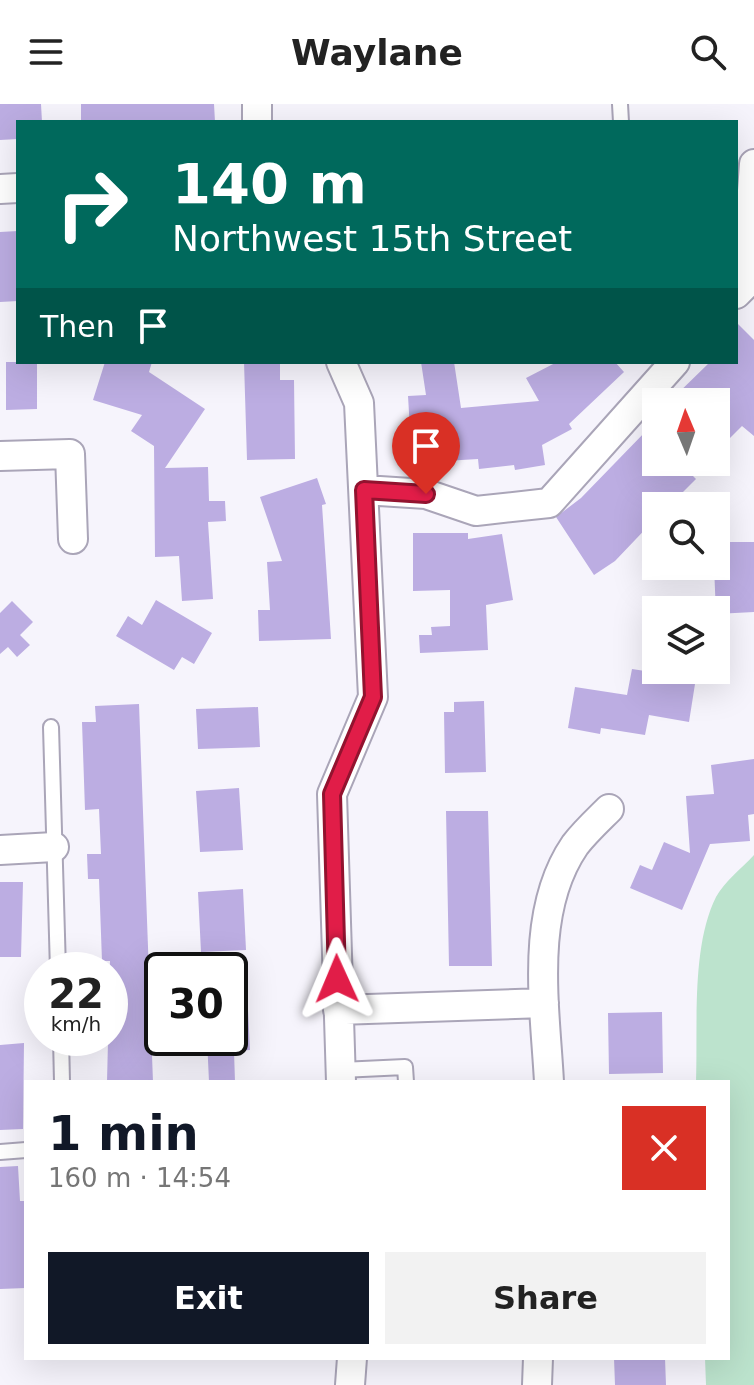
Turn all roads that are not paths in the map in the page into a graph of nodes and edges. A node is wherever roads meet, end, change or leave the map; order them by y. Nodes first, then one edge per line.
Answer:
1 (754, 164) edge
2 (745, 292) edge
3 (342, 364) edge
4 (673, 364) edge
5 (0, 456) edge
6 (364, 490) junction
7 (73, 539) dead end
8 (51, 727) dead end
9 (609, 809) dead end
10 (54, 847) junction
11 (0, 850) edge
12 (57, 952) edge
13 (544, 1003) junction
14 (338, 1010) junction
15 (61, 1056) edge
16 (341, 1076) edge
17 (62, 1080) edge
18 (406, 1080) edge
19 (549, 1080) edge
20 (24, 1150) edge
21 (0, 1152) edge
22 (352, 1360) edge
23 (538, 1360) edge
24 (350, 1385) edge
25 (537, 1385) edge

1 - 2 street
3 - 6 street
4 - 6 street
5 - 7 street
6 - 14 street
8 - 10 lane
9 - 13 street
10 - 11 street
10 - 12 lane
13 - 14 street
13 - 19 street
14 - 16 street
15 - 17 lane
16 - 18 lane
20 - 21 lane
22 - 24 street
23 - 25 street

